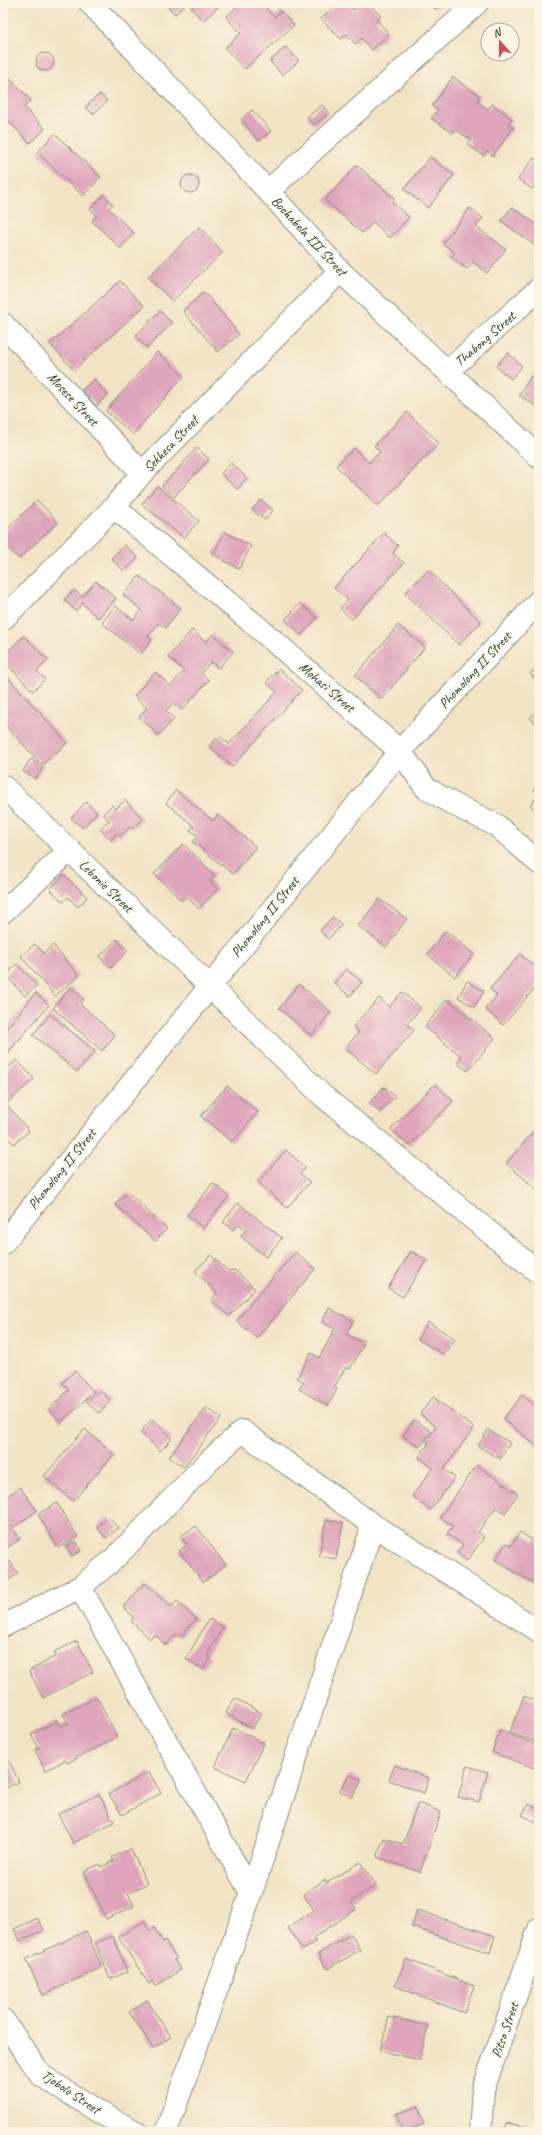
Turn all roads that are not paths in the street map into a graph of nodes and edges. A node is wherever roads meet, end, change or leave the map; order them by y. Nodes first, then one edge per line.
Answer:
1 (90, 3) edge
2 (477, 3) edge
3 (268, 191) junction
4 (340, 271) junction
5 (539, 289) edge
6 (3, 324) edge
7 (448, 371) junction
8 (539, 457) edge
9 (142, 473) junction
10 (114, 507) junction
11 (539, 601) edge
12 (3, 619) edge
13 (400, 750) junction
14 (3, 786) edge
15 (70, 850) junction
16 (539, 863) edge
17 (3, 912) edge
18 (209, 986) junction
19 (3, 1243) edge
20 (538, 1270) edge
21 (373, 1525) junction
22 (80, 1587) junction
23 (3, 1626) edge
24 (539, 1631) edge
25 (251, 1893) junction
26 (539, 1929) edge
27 (3, 2020) edge
28 (136, 2132) edge
29 (166, 2132) edge
30 (480, 2132) edge

1 - 3 street, Bochabela III Street
2 - 3 street
3 - 4 street, Bochabela III Street
4 - 7 street, Bochabela III Street
4 - 9 street, Sekhesa Street
5 - 7 street, Thabong Street
6 - 9 street, Mosese Street
7 - 8 street, Bochabela III Street
9 - 10 street, Sekhesa Street
10 - 12 street, Sekhesa Street
10 - 13 street, Mohasi Street
11 - 13 street, Phomolong II Street
13 - 16 street, Mohasi Street
13 - 18 street, Phomolong II Street
14 - 15 street, Lebonie Street
15 - 17 street
15 - 18 street, Lebonie Street
18 - 19 street, Phomolong II Street
18 - 20 street, Lebonie Street
21 - 22 street
21 - 24 street
21 - 25 street
22 - 23 street
22 - 25 street
25 - 29 street
26 - 30 street, Pitso Street
27 - 28 street, Tjobolo Street

